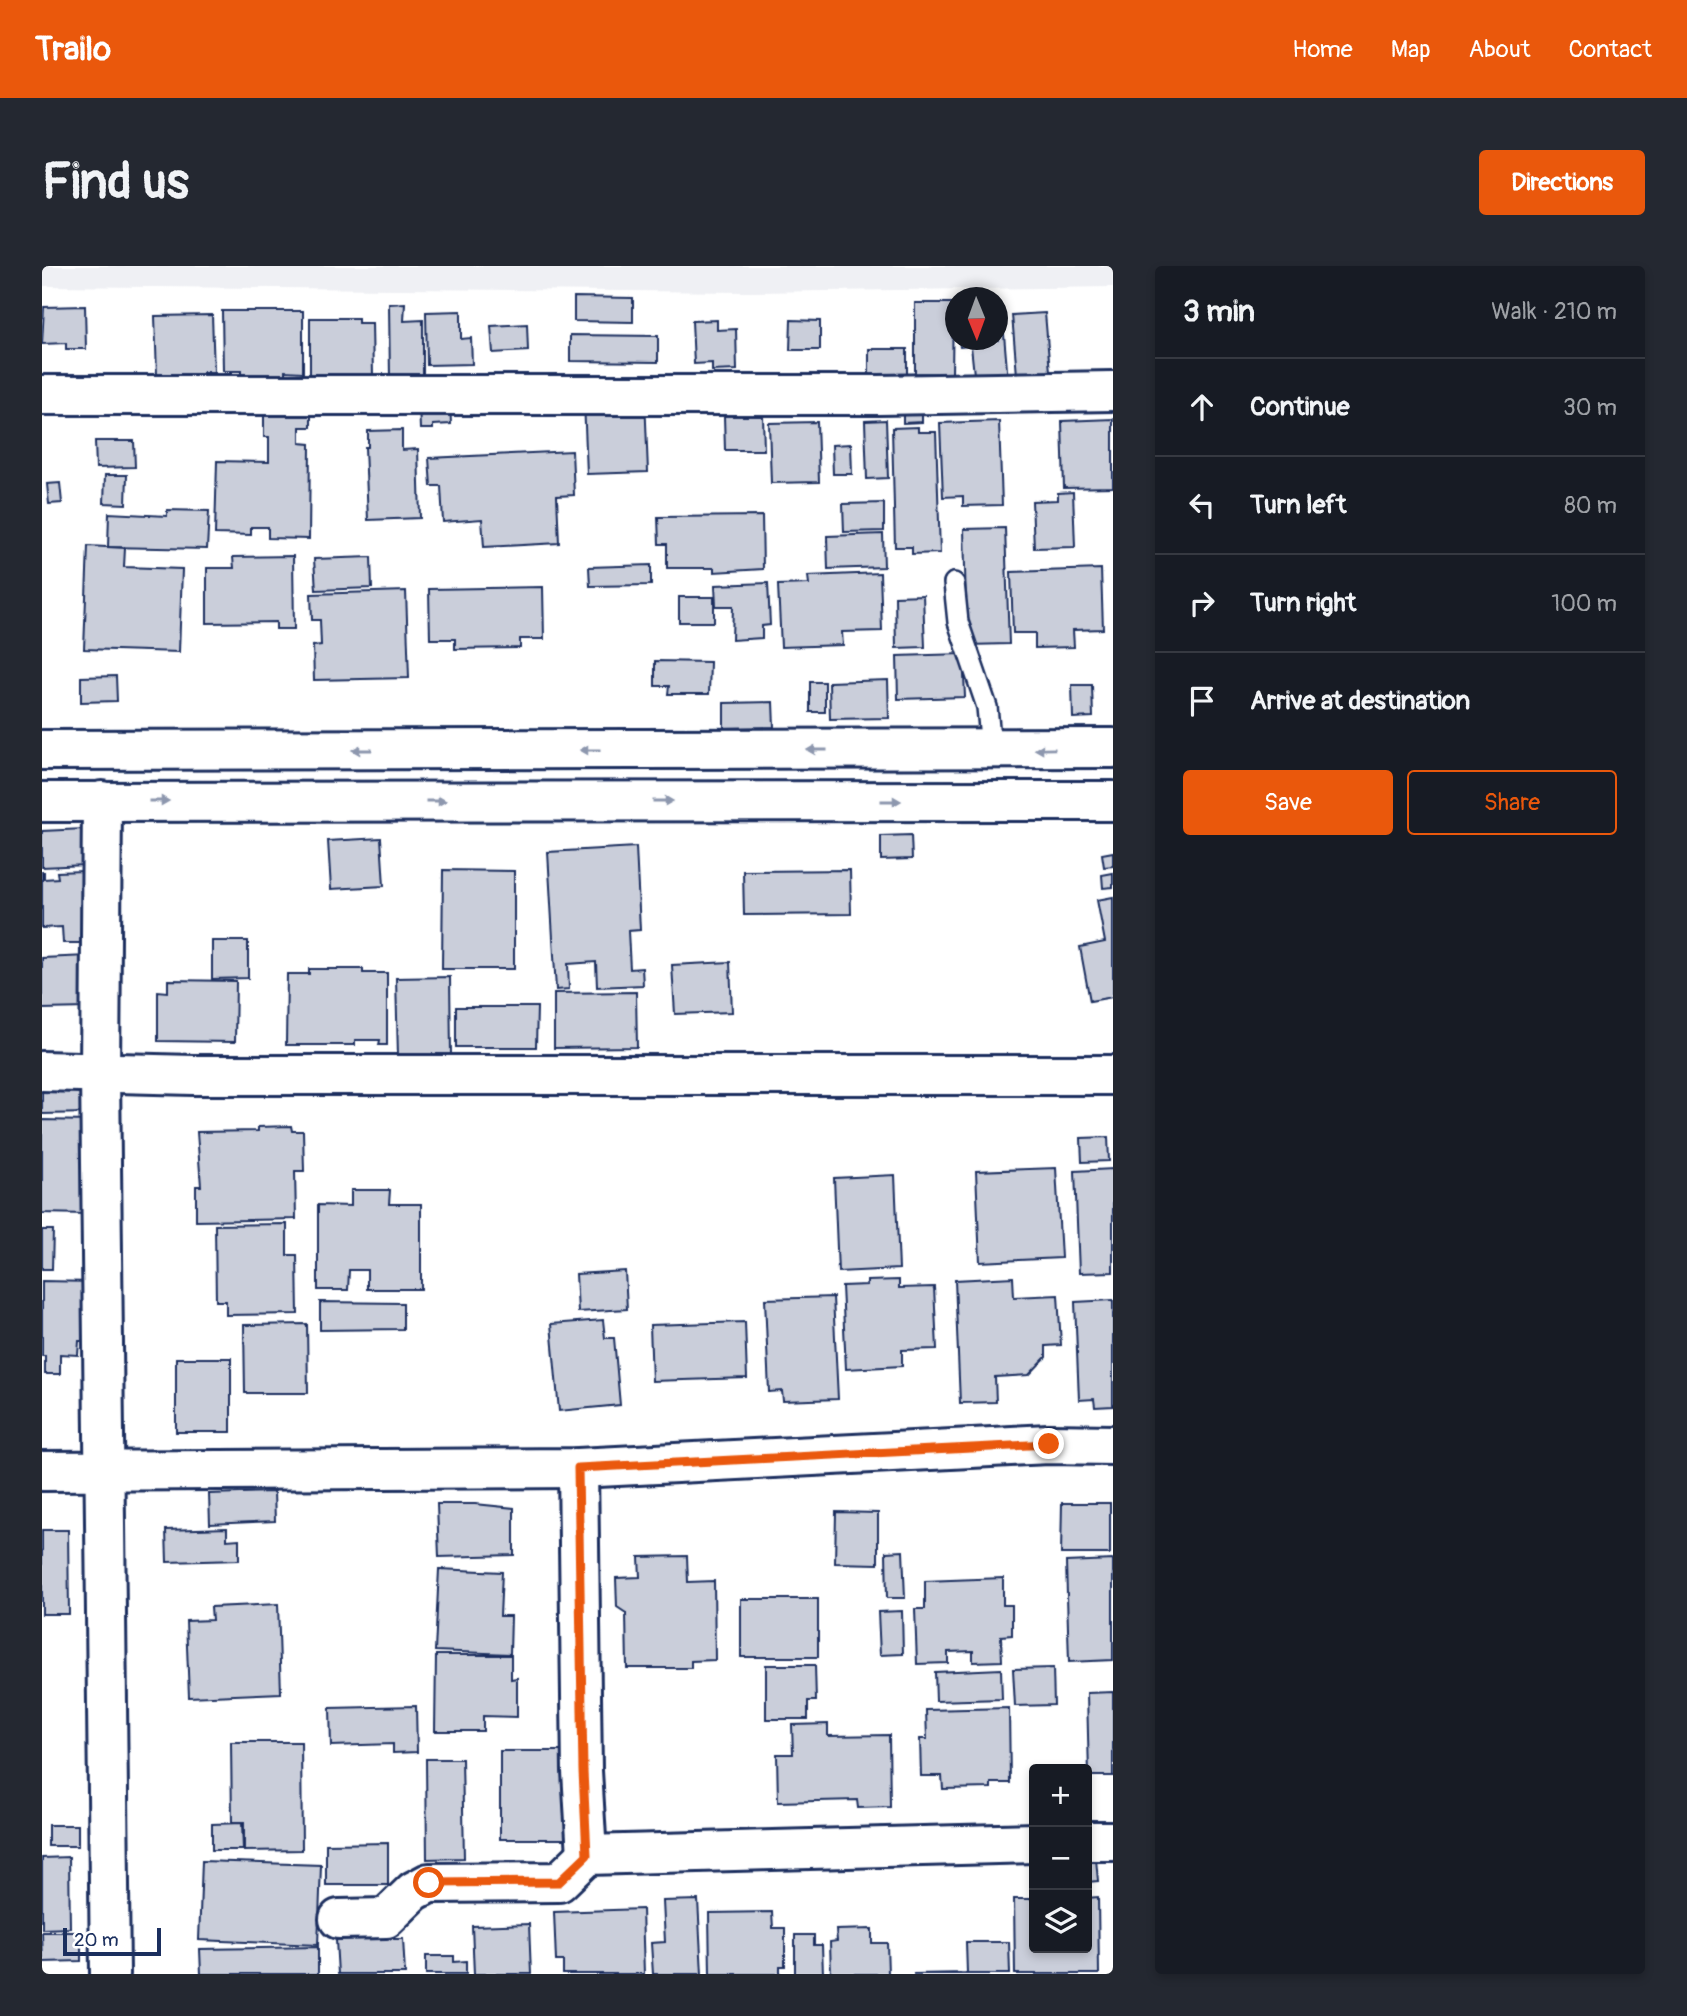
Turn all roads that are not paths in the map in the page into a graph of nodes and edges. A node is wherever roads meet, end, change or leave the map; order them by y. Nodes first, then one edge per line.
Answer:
1 (1113, 391) edge
2 (42, 395) edge
3 (954, 583) dead end
4 (1113, 748) edge
5 (991, 749) junction
6 (42, 750) edge
7 (1113, 801) edge
8 (42, 802) edge
9 (102, 802) junction
10 (42, 1071) edge
11 (100, 1073) junction
12 (1113, 1075) edge
13 (1113, 1445) edge
14 (578, 1468) junction
15 (42, 1471) edge
16 (103, 1471) junction
17 (1092, 1841) edge
18 (1113, 1841) edge
19 (1029, 1843) edge
20 (587, 1855) junction
21 (339, 1919) dead end
22 (110, 1974) edge

1 - 2 street
3 - 5 lane
4 -> 5 street
5 -> 6 street
9 -> 7 street
8 - 9 street
9 - 11 street
10 - 11 street
11 - 12 street
11 - 16 street
13 - 14 street
14 - 16 street
14 - 20 street
15 - 16 street
16 - 22 street
17 - 18 street
19 - 20 street
20 - 21 street

